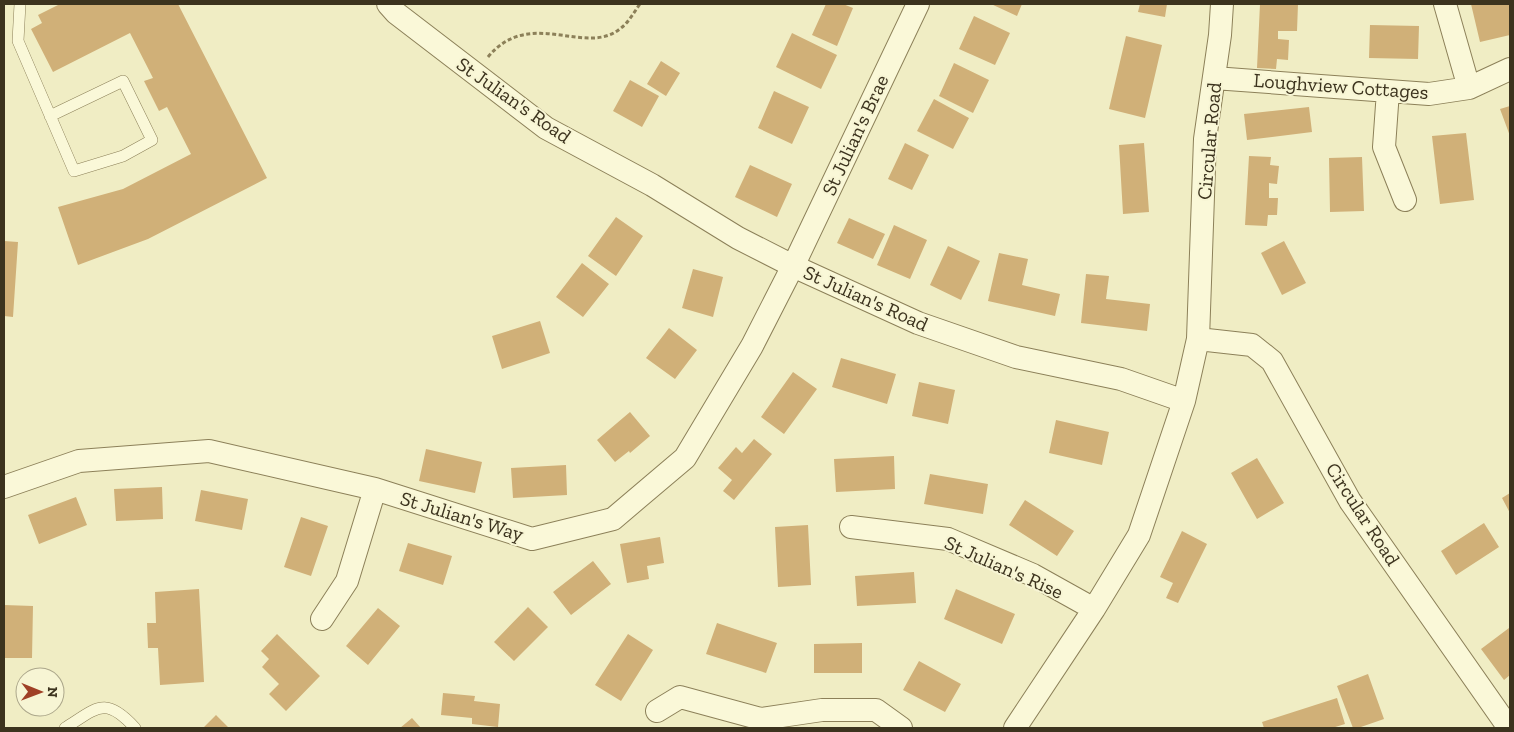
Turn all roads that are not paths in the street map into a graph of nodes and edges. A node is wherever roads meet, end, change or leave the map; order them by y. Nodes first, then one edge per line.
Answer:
1 (20, 4) edge
2 (388, 4) edge
3 (918, 4) edge
4 (1222, 4) edge
5 (1445, 4) edge
6 (1510, 69) edge
7 (1214, 78) junction
8 (1469, 88) junction
9 (1388, 91) junction
10 (50, 116) junction
11 (1405, 200) dead end
12 (793, 266) junction
13 (1198, 338) junction
14 (1184, 401) junction
15 (4, 487) edge
16 (375, 489) junction
17 (851, 527) dead end
18 (1094, 609) junction
19 (322, 619) dead end
20 (657, 711) dead end
21 (761, 724) edge
22 (65, 728) edge
23 (135, 728) edge
24 (901, 728) edge
25 (1015, 728) edge
26 (1509, 728) edge

1 - 10 lane
2 - 12 street, St Julian's Road
3 - 12 street, St Julian's Brae
4 - 7 street, Circular Road
5 - 8 street
6 - 8 street, Loughview Cottages
7 - 9 street, Loughview Cottages
7 - 13 street, Circular Road
8 - 9 street, Loughview Cottages
9 - 11 street
10 - 10 lane
12 - 14 street, St Julian's Road
12 - 16 street, St Julian's Way
13 - 14 street, Circular Road
13 - 26 street, Circular Road
14 - 18 street
15 - 16 street, St Julian's Way
16 - 19 street
17 - 18 street, St Julian's Rise
18 - 25 street
20 - 21 street
21 - 24 street
22 - 23 lane

